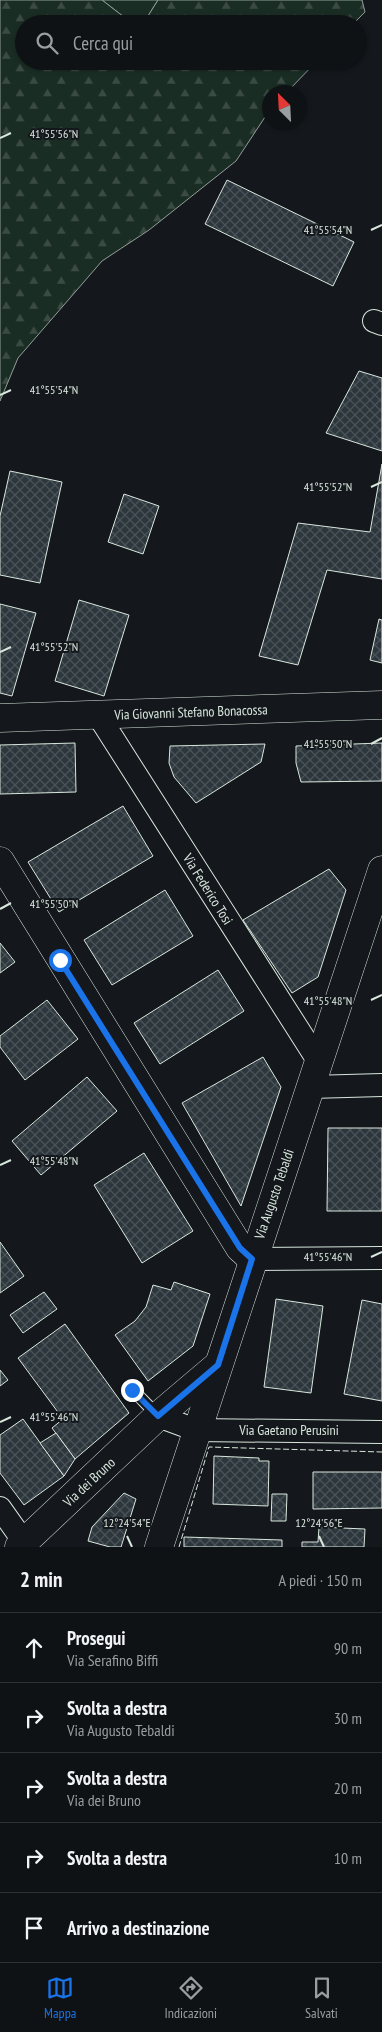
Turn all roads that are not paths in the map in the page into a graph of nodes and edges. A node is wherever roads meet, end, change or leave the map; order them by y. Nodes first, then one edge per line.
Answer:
1 (382, 705) edge
2 (98, 715) junction
3 (0, 718) edge
4 (0, 861) edge
5 (382, 872) edge
6 (315, 1074) junction
7 (382, 1085) edge
8 (382, 1258) edge
9 (252, 1259) junction
10 (218, 1365) junction
11 (132, 1390) dead end
12 (158, 1416) junction
13 (196, 1430) junction
14 (382, 1432) edge
15 (0, 1508) edge
16 (21, 1544) edge
17 (159, 1547) edge

1 - 2 street, Via Giovanni Stefano Bonacossa
2 - 3 street, Via Giovanni Stefano Bonacossa
2 - 6 street, Via Federico Tosi
4 - 9 street
5 - 6 street, Via Augusto Tebaldi
6 - 7 street
6 - 9 street, Via Augusto Tebaldi
8 - 9 street
9 - 10 street, Via Augusto Tebaldi
10 - 12 street, Via dei Bruno
10 - 13 street, Via Augusto Tebaldi
11 - 12 lane
12 - 13 street
12 - 16 street, Via dei Bruno
13 - 14 street, Via Gaetano Perusini
13 - 17 street, Via Augusto Tebaldi
15 - 16 street

